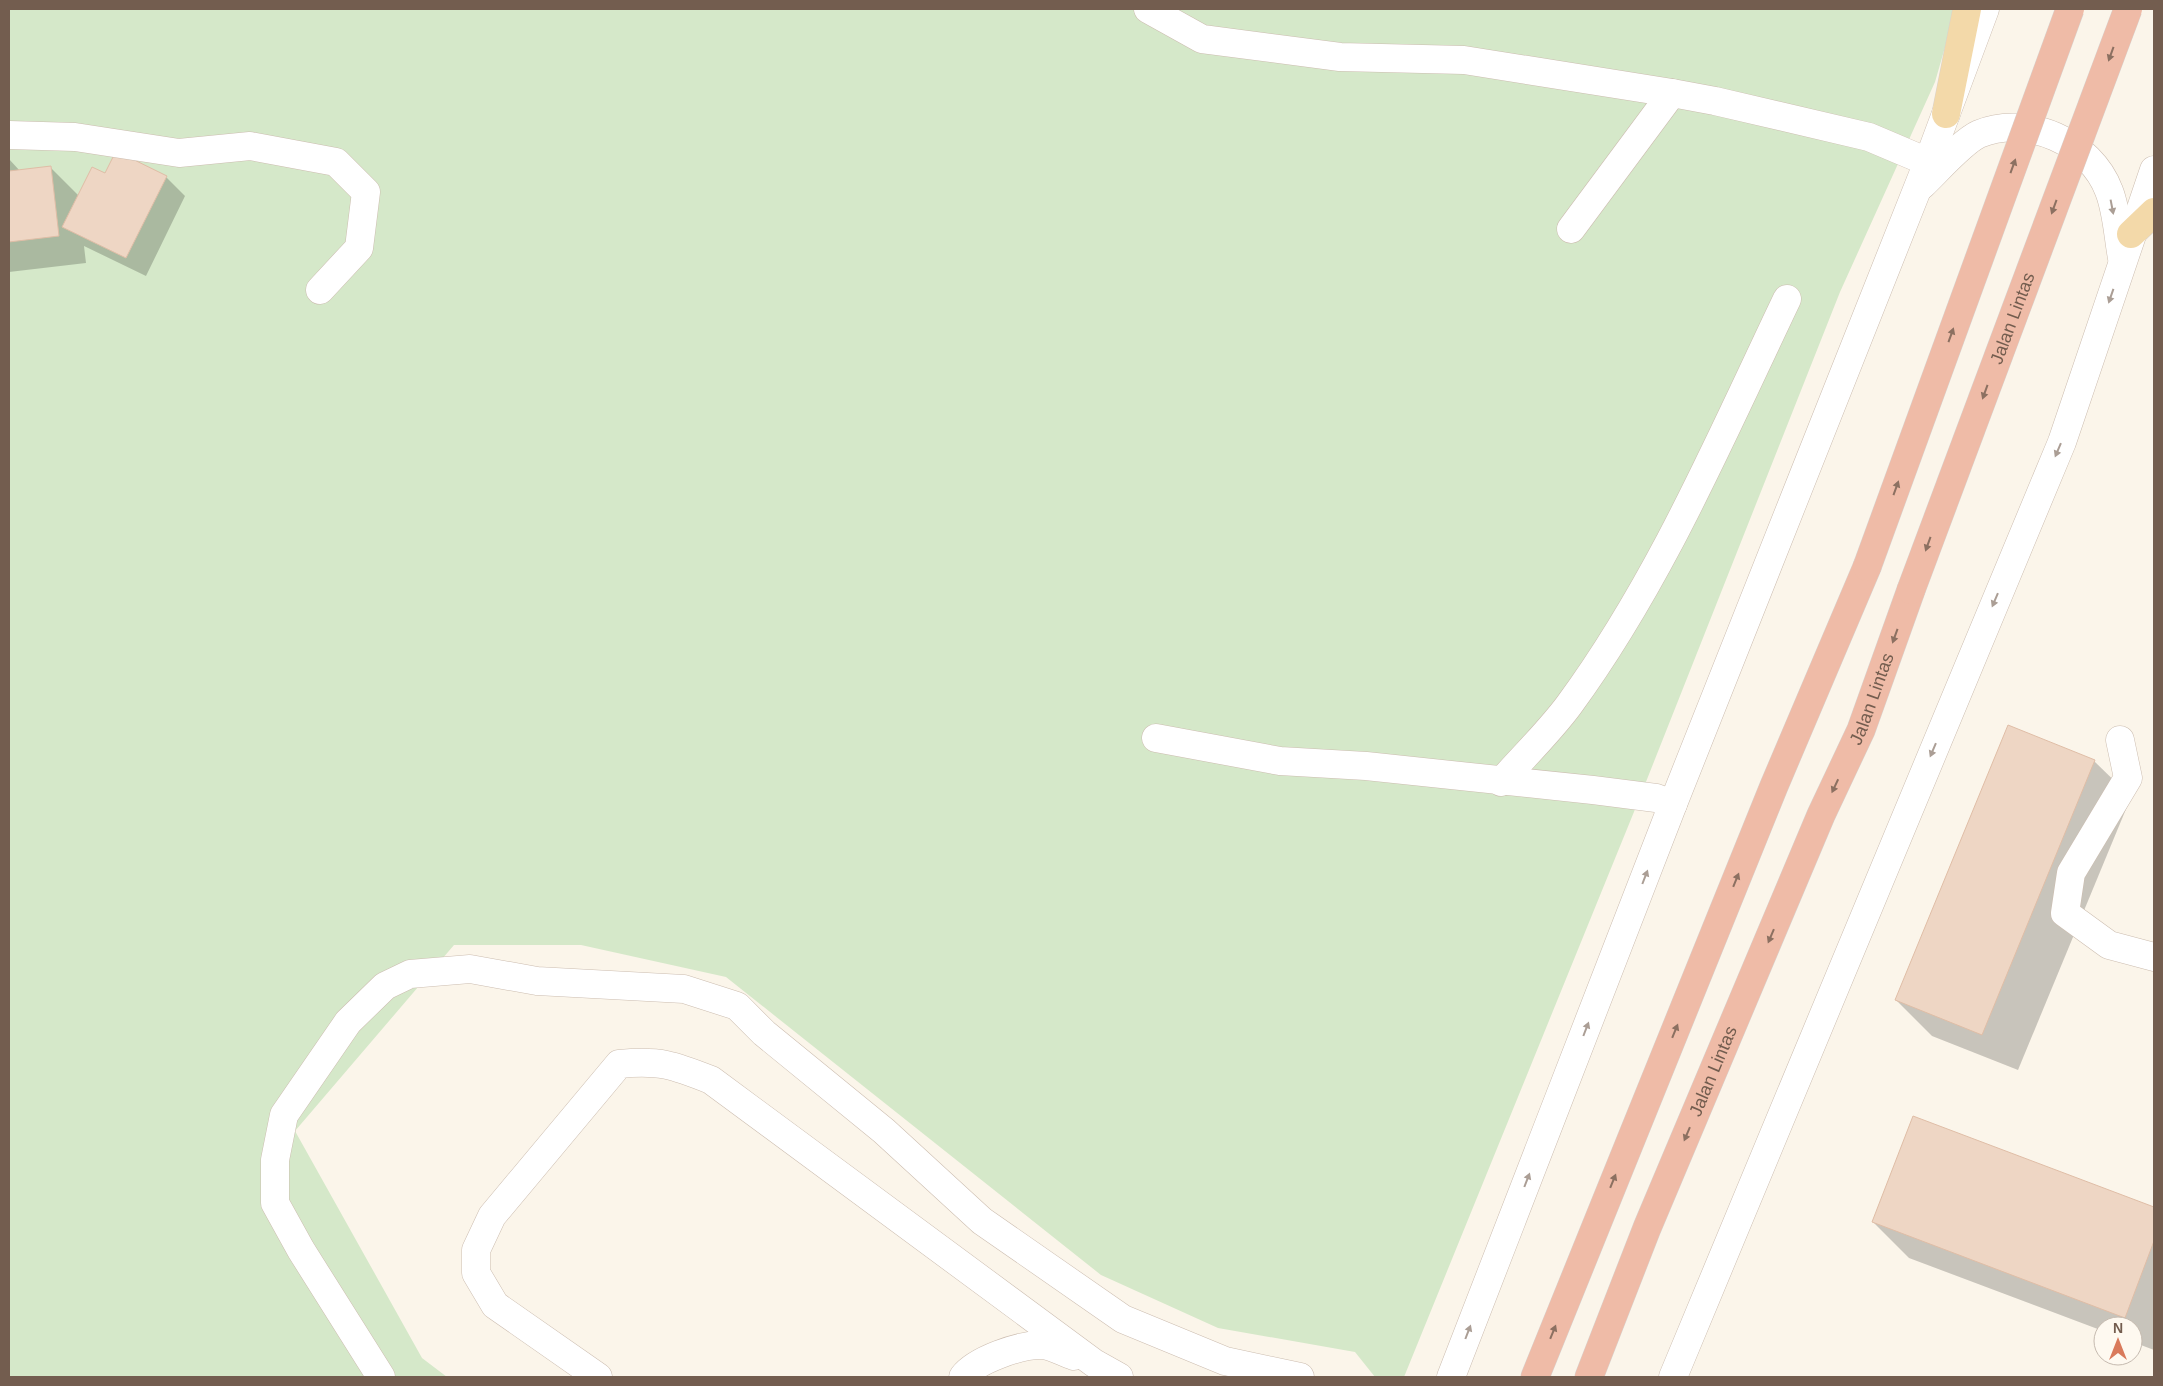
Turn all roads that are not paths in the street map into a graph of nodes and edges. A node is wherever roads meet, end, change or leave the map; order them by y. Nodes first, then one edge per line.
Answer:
1 (1148, 9) edge
2 (1967, 9) edge
3 (1985, 9) edge
4 (2070, 9) edge
5 (2128, 9) edge
6 (1672, 93) junction
7 (1946, 114) junction
8 (9, 135) edge
9 (1928, 162) junction
10 (2154, 170) edge
11 (1916, 192) junction
12 (2154, 212) edge
13 (1571, 229) dead end
14 (2131, 234) junction
15 (2122, 262) junction
16 (320, 290) dead end
17 (1788, 299) dead end
18 (1156, 738) dead end
19 (2120, 740) dead end
20 (1501, 782) junction
21 (1674, 804) junction
22 (2154, 957) edge
23 (1094, 1363) junction
24 (381, 1377) edge
25 (598, 1377) edge
26 (963, 1377) edge
27 (1119, 1377) edge
28 (1300, 1377) edge
29 (1451, 1377) edge
30 (1534, 1377) edge
31 (1589, 1377) edge
32 (1673, 1377) edge

1 - 6 street
2 - 7 main road
3 - 7 street
30 -> 4 highway, bridge
5 -> 31 highway, Jalan Lintas, bridge
6 - 9 street
6 - 13 street
7 - 9 street
8 - 16 street
9 - 11 street
10 - 14 street
11 -> 15 street
11 - 21 street
12 - 14 main road
14 - 15 street
15 -> 32 street
17 - 20 street
18 - 20 street
19 - 22 street
20 - 21 street
29 -> 21 street
23 - 25 street
23 - 26 street
23 - 27 street
24 - 28 street

